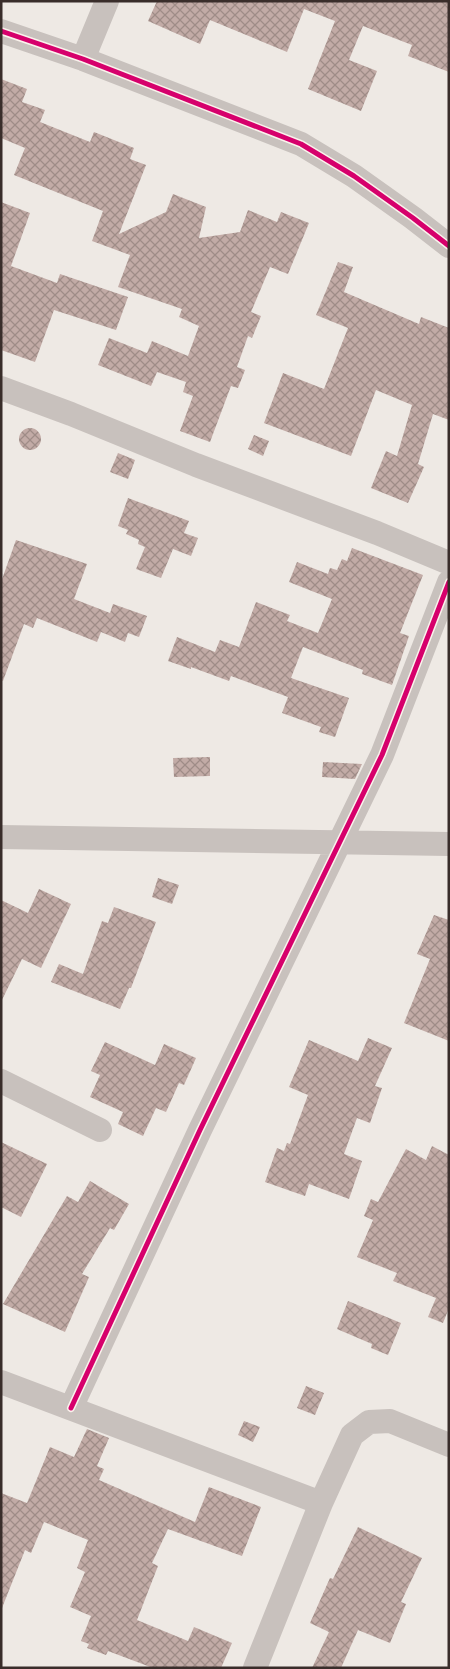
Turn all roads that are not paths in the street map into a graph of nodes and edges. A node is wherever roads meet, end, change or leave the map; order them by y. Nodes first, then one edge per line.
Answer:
1 (107, 1) edge
2 (1, 31) edge
3 (83, 59) junction
4 (449, 246) edge
5 (1, 388) edge
6 (449, 563) edge
7 (449, 582) edge
8 (1, 836) edge
9 (338, 843) junction
10 (449, 844) edge
11 (1, 1081) edge
12 (100, 1130) dead end
13 (1, 1382) edge
14 (71, 1408) junction
15 (449, 1445) edge
16 (322, 1503) junction
17 (255, 1668) edge

1 - 3 street
2 - 3 street
3 - 4 street
5 - 6 street
7 - 9 street
8 - 9 street
9 - 10 street
9 - 14 street
11 - 12 street
13 - 14 street
14 - 16 street
15 - 16 street
16 - 17 street

